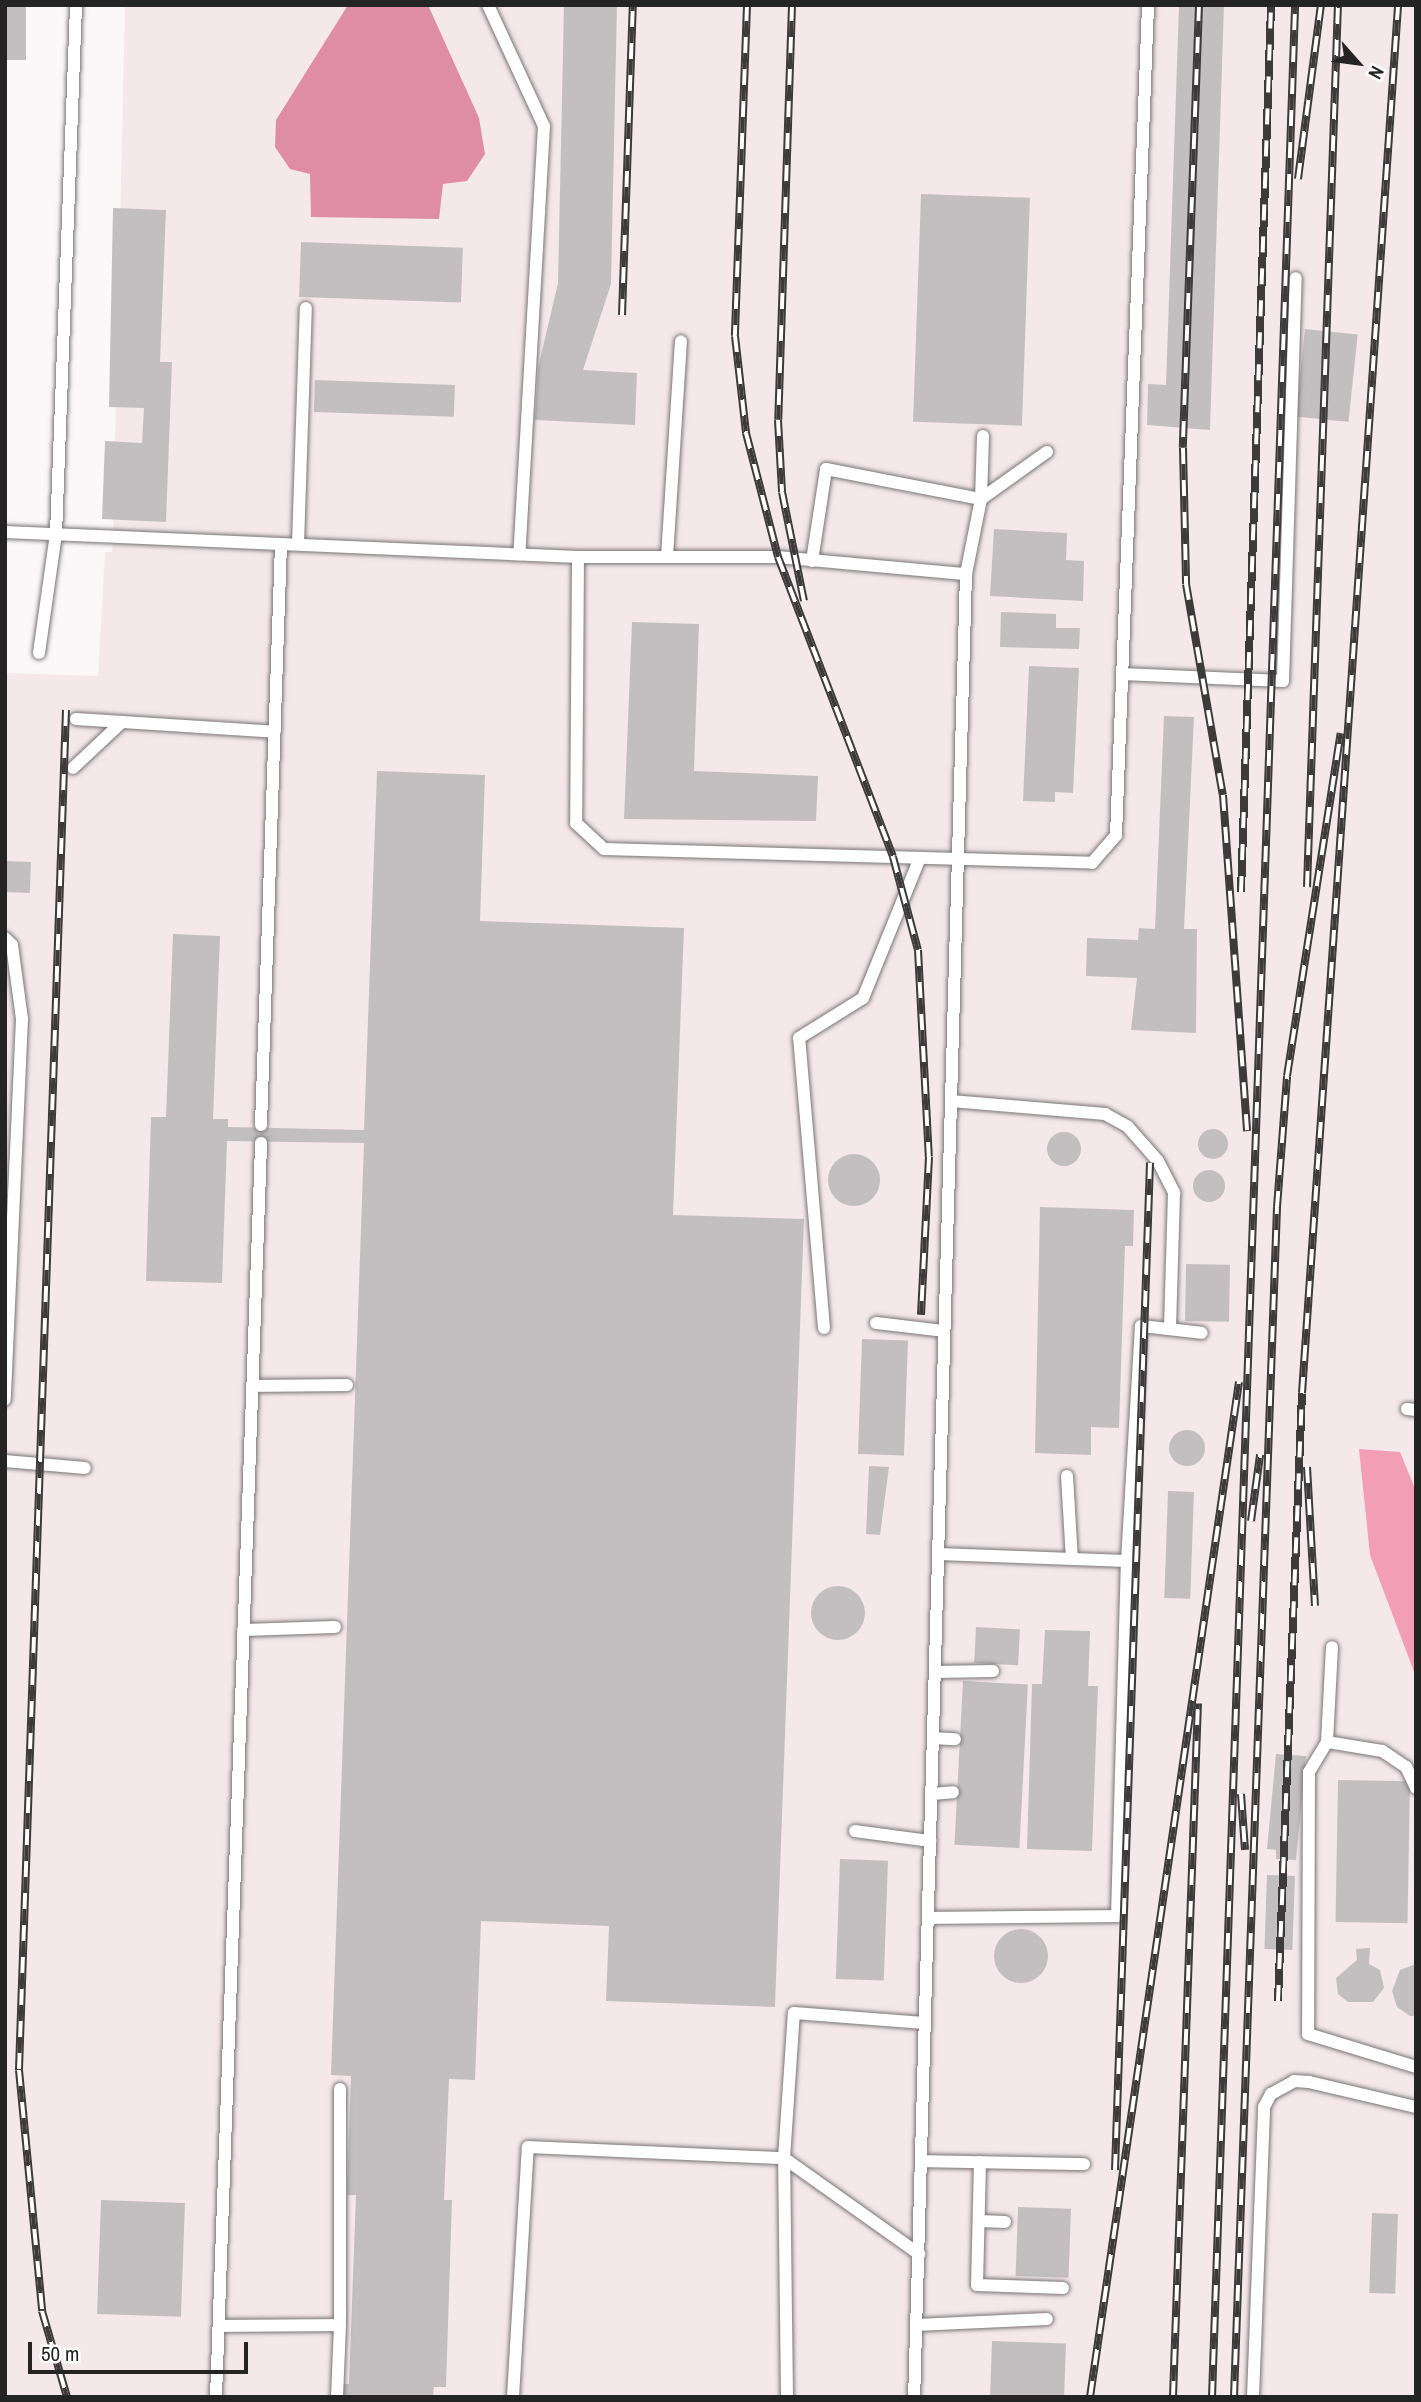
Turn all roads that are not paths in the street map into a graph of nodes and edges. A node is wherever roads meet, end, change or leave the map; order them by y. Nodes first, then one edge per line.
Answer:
1 (76, 5) edge
2 (488, 5) edge
3 (1148, 5) edge
4 (1296, 278) dead end
5 (306, 308) dead end
6 (681, 341) dead end
7 (983, 436) dead end
8 (1047, 452) dead end
9 (981, 499) junction
10 (5, 532) edge
11 (56, 534) junction
12 (281, 544) junction
13 (298, 544) junction
14 (519, 554) junction
15 (578, 557) junction
16 (667, 557) junction
17 (812, 561) junction
18 (965, 575) junction
19 (39, 653) dead end
20 (1122, 674) junction
21 (76, 719) dead end
22 (122, 722) junction
23 (275, 732) junction
24 (73, 768) dead end
25 (919, 860) junction
26 (958, 861) junction
27 (5, 938) edge
28 (951, 1101) junction
29 (261, 1125) dead end
30 (261, 1143) dead end
31 (876, 1324) dead end
32 (824, 1328) dead end
33 (1170, 1329) junction
34 (944, 1331) junction
35 (1202, 1332) dead end
36 (347, 1385) dead end
37 (252, 1386) junction
38 (5, 1400) edge
39 (5, 1461) edge
40 (85, 1468) dead end
41 (1067, 1476) dead end
42 (938, 1554) junction
43 (1072, 1559) junction
44 (1126, 1561) junction
45 (335, 1627) dead end
46 (243, 1630) junction
47 (1332, 1647) dead end
48 (993, 1671) dead end
49 (935, 1672) junction
50 (933, 1738) junction
51 (956, 1739) dead end
52 (1327, 1742) junction
53 (1416, 1788) edge
54 (953, 1792) dead end
55 (932, 1794) junction
56 (855, 1831) dead end
57 (930, 1841) junction
58 (928, 1918) junction
59 (925, 2023) junction
60 (1416, 2067) edge
61 (340, 2089) dead end
62 (1416, 2108) edge
63 (784, 2158) junction
64 (921, 2161) junction
65 (980, 2162) junction
66 (1084, 2164) dead end
67 (979, 2221) junction
68 (1004, 2222) dead end
69 (919, 2254) junction
70 (1063, 2288) dead end
71 (1047, 2319) dead end
72 (340, 2325) junction
73 (916, 2325) junction
74 (219, 2326) junction
75 (216, 2397) edge
76 (337, 2397) edge
77 (513, 2397) edge
78 (787, 2397) edge
79 (914, 2397) edge
80 (1253, 2397) edge

1 - 11 lane
2 - 14 lane
3 - 20 lane
4 - 20 lane
5 - 13 lane
6 - 16 lane
7 - 9 lane
8 - 9 lane
9 - 17 lane
9 - 18 lane
10 - 11 lane
11 - 12 lane
11 - 19 lane
12 - 13 lane
12 - 23 lane
13 - 14 lane
14 - 15 lane
15 - 16 lane
15 - 25 lane
16 - 17 lane
17 - 18 lane
18 - 26 lane
20 - 26 lane
21 - 22 lane
22 - 23 lane
22 - 24 lane
23 - 29 lane
25 - 26 lane
25 - 32 lane
26 - 28 lane
27 - 38 lane
28 - 33 lane
28 - 34 lane
30 - 37 lane
31 - 34 lane
33 - 35 lane
33 - 44 lane
34 - 42 lane
36 - 37 lane
37 - 46 lane
39 - 40 lane
41 - 43 lane
42 - 43 lane
42 - 49 lane
43 - 44 lane
44 - 58 lane
45 - 46 lane
46 - 74 lane
47 - 52 lane
48 - 49 lane
49 - 50 lane
50 - 51 lane
50 - 55 lane
52 - 53 lane
52 - 60 lane
54 - 55 lane
55 - 57 lane
56 - 57 lane
57 - 58 lane
58 - 59 lane
59 - 63 lane
59 - 64 lane
61 - 72 lane
62 - 80 lane
63 - 69 lane
63 - 77 lane
63 - 78 lane
64 - 65 lane
64 - 69 lane
65 - 66 lane
65 - 67 lane
67 - 68 lane
67 - 70 lane
69 - 73 lane
71 - 73 lane
72 - 74 lane
72 - 76 lane
73 - 79 lane
74 - 75 lane

